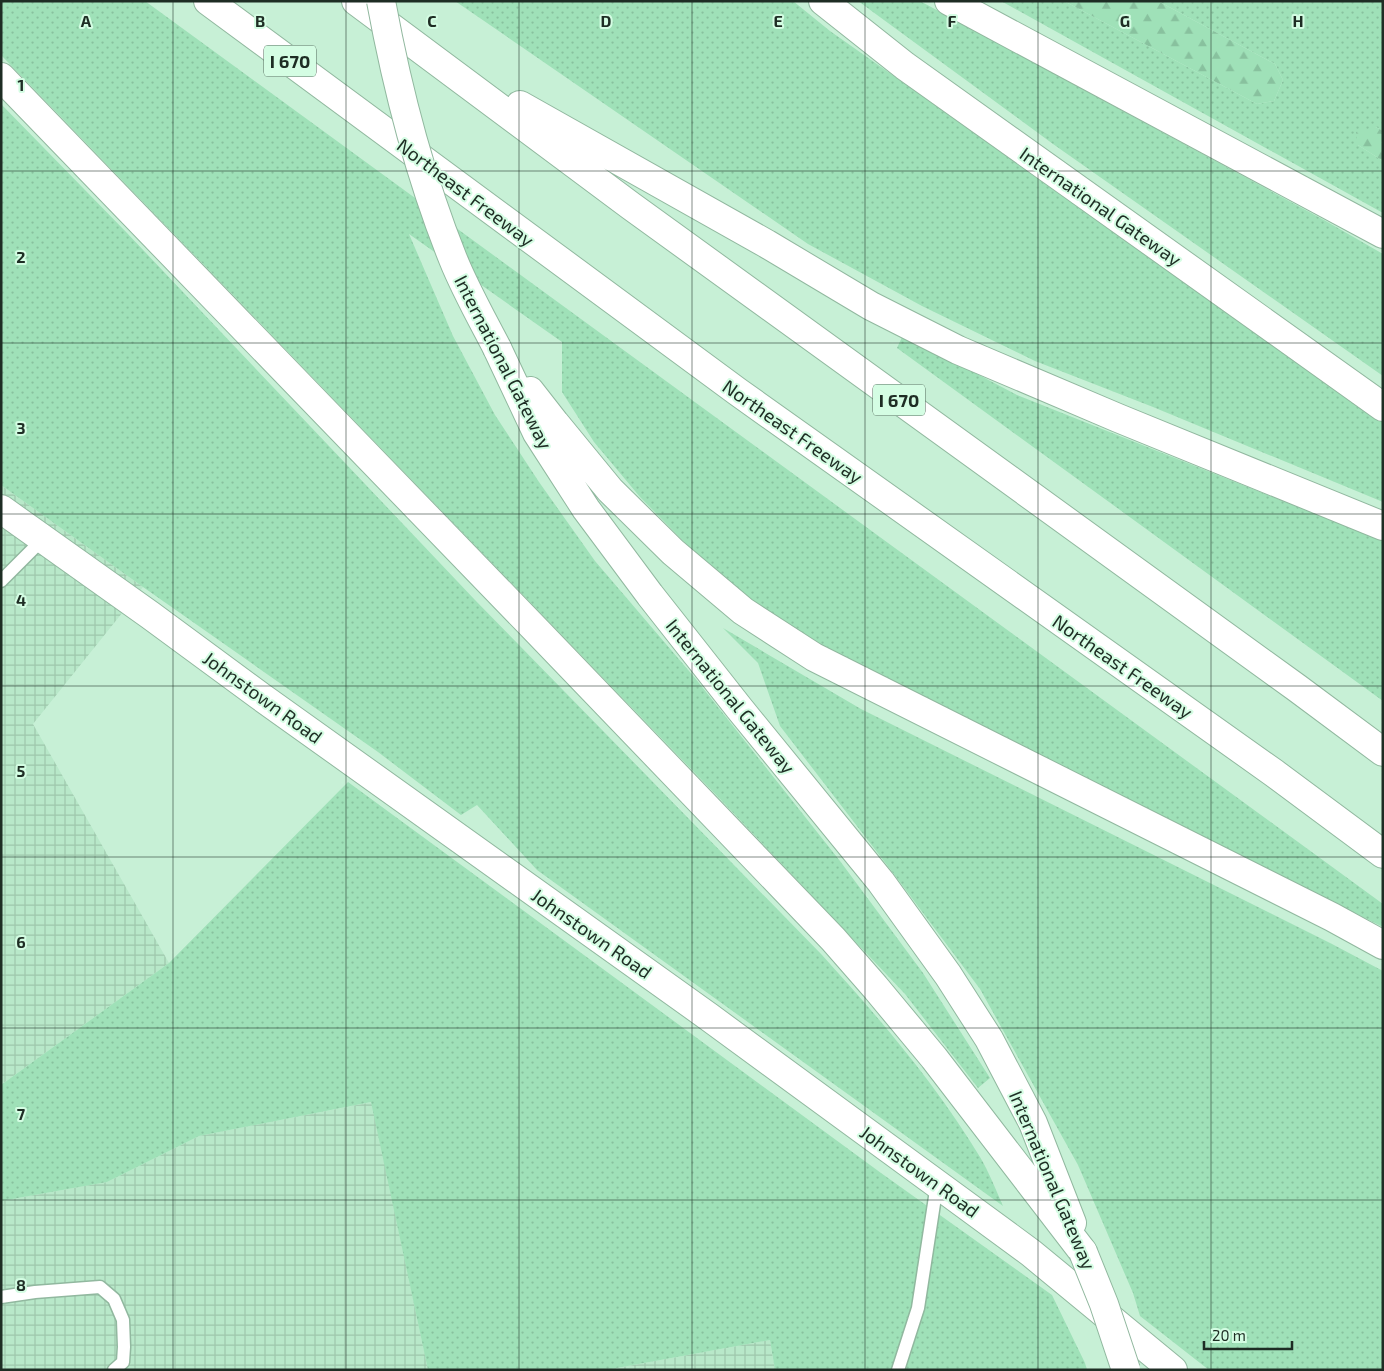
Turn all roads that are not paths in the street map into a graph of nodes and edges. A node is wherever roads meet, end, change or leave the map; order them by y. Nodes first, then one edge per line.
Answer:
1 (208, 1) edge
2 (356, 1) edge
3 (380, 1) edge
4 (823, 1) edge
5 (949, 1) edge
6 (416, 46) junction
7 (1, 77) edge
8 (1383, 234) edge
9 (497, 348) junction
10 (1383, 407) edge
11 (1, 510) edge
12 (1383, 526) edge
13 (43, 539) junction
14 (1, 581) edge
15 (1383, 752) edge
16 (1383, 854) edge
17 (1383, 945) edge
18 (937, 1184) junction
19 (1083, 1252) junction
20 (1, 1297) edge
21 (114, 1370) edge
22 (898, 1370) edge
23 (1126, 1370) edge
24 (1173, 1370) edge

1 - 16 main road, Northeast Freeway / I 670
2 - 6 main road, I 670
3 - 9 main road, International Gateway, bridge
4 - 10 main road, International Gateway
5 - 8 main road
6 - 12 main road
6 - 15 main road, I 670
7 - 19 main road
9 - 17 main road
9 - 19 main road, International Gateway
11 - 13 main road, Johnstown Road
13 - 14 lane
13 - 18 main road, Johnstown Road
18 - 22 lane
18 - 24 main road, Johnstown Road
19 - 23 main road, International Gateway, bridge
20 - 21 lane

